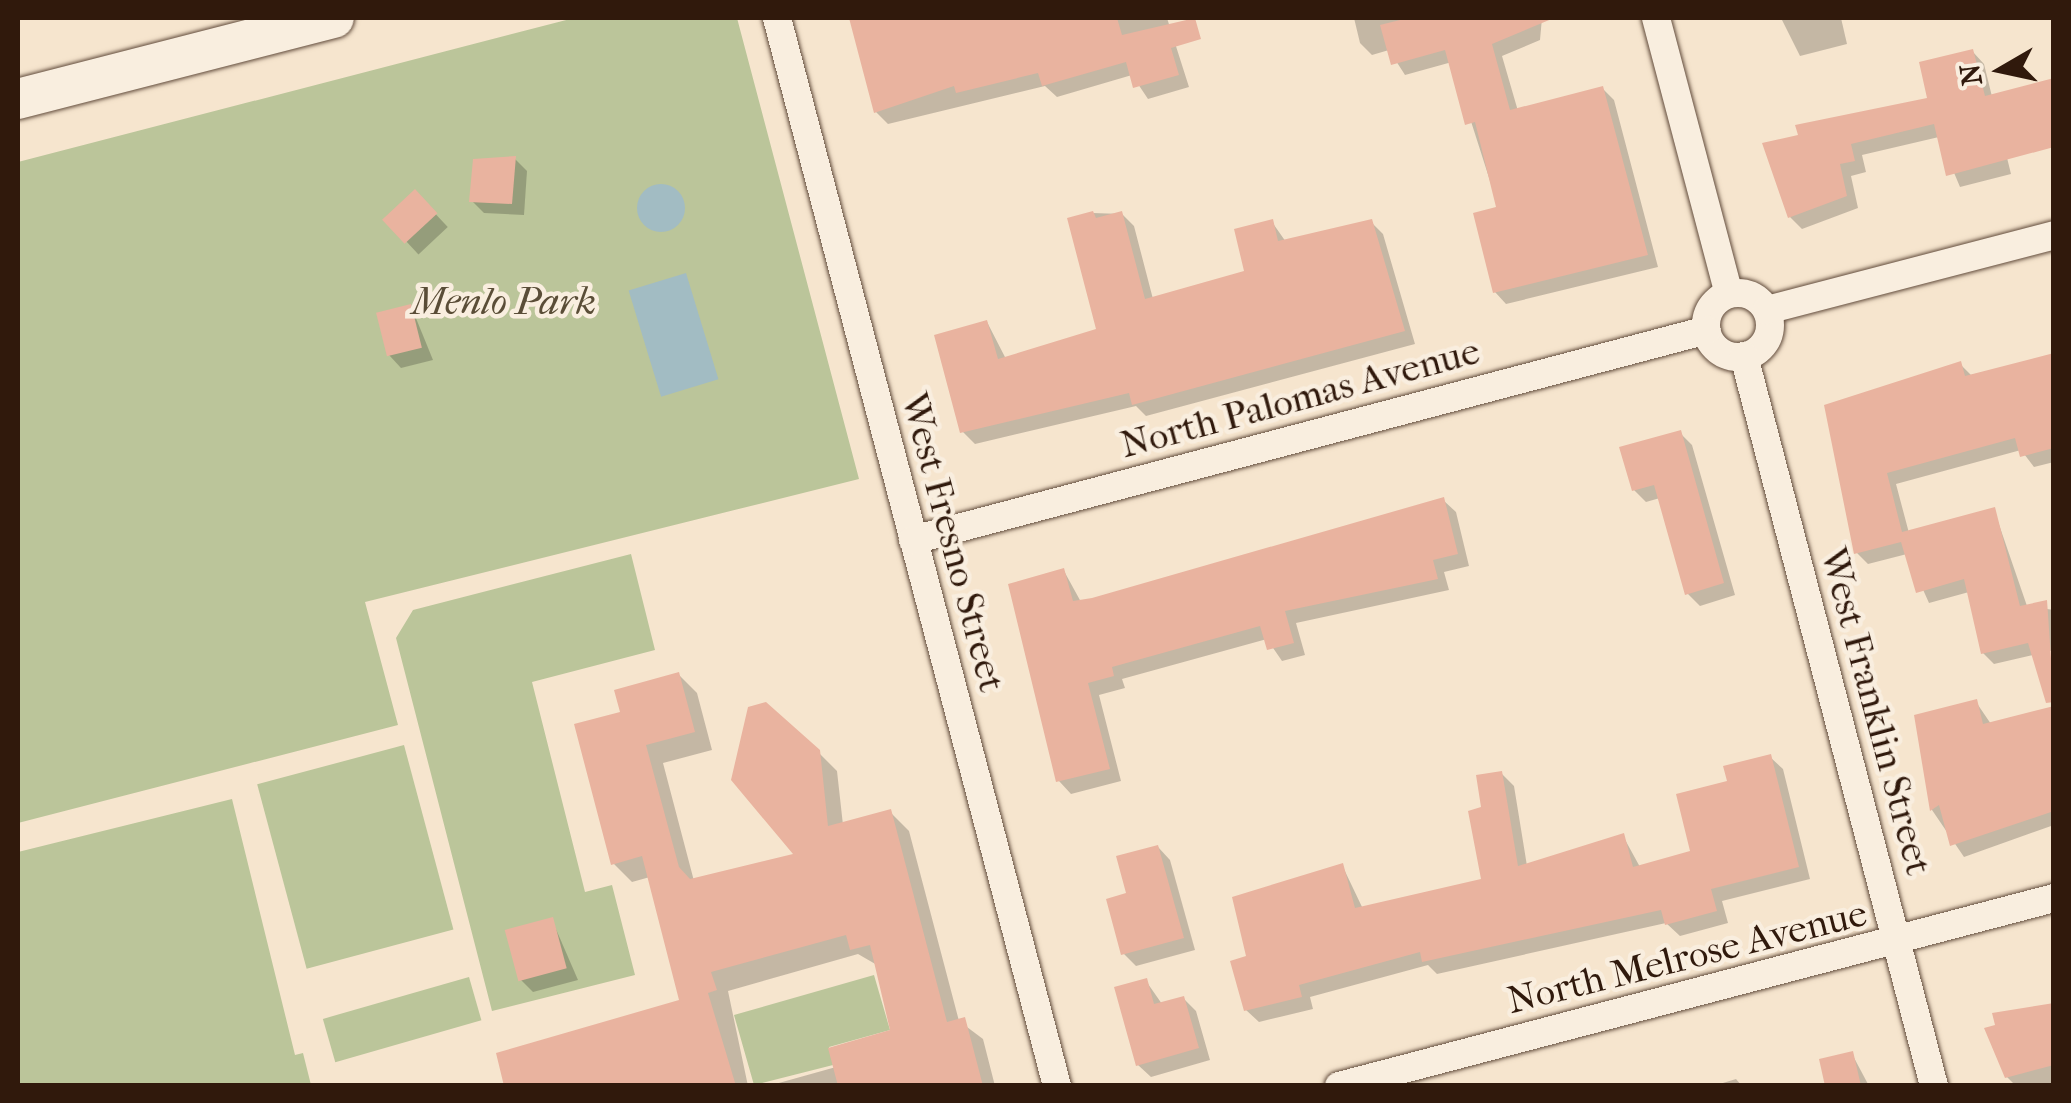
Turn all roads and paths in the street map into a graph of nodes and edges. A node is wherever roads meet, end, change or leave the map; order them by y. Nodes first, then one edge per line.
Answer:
1 (777, 18) edge
2 (1656, 18) edge
3 (316, 20) edge
4 (18, 99) edge
5 (2054, 235) edge
6 (1729, 294) junction
7 (1767, 310) junction
8 (1707, 330) junction
9 (1744, 356) junction
10 (914, 540) junction
11 (2054, 898) edge
12 (1898, 941) junction
13 (1057, 1086) edge
14 (1339, 1086) edge
15 (1934, 1086) edge

1 - 10 street, West Fresno Street
2 - 6 street
3 - 4 main road
5 - 7 street
6 - 7 street
6 - 8 street
7 - 9 street
8 - 9 street
8 - 10 street, North Palomas Avenue
9 - 12 street, West Franklin Street
10 - 13 street, West Fresno Street
11 - 12 street, North Melrose Avenue
12 - 14 street, North Melrose Avenue
12 - 15 street, West Franklin Street

